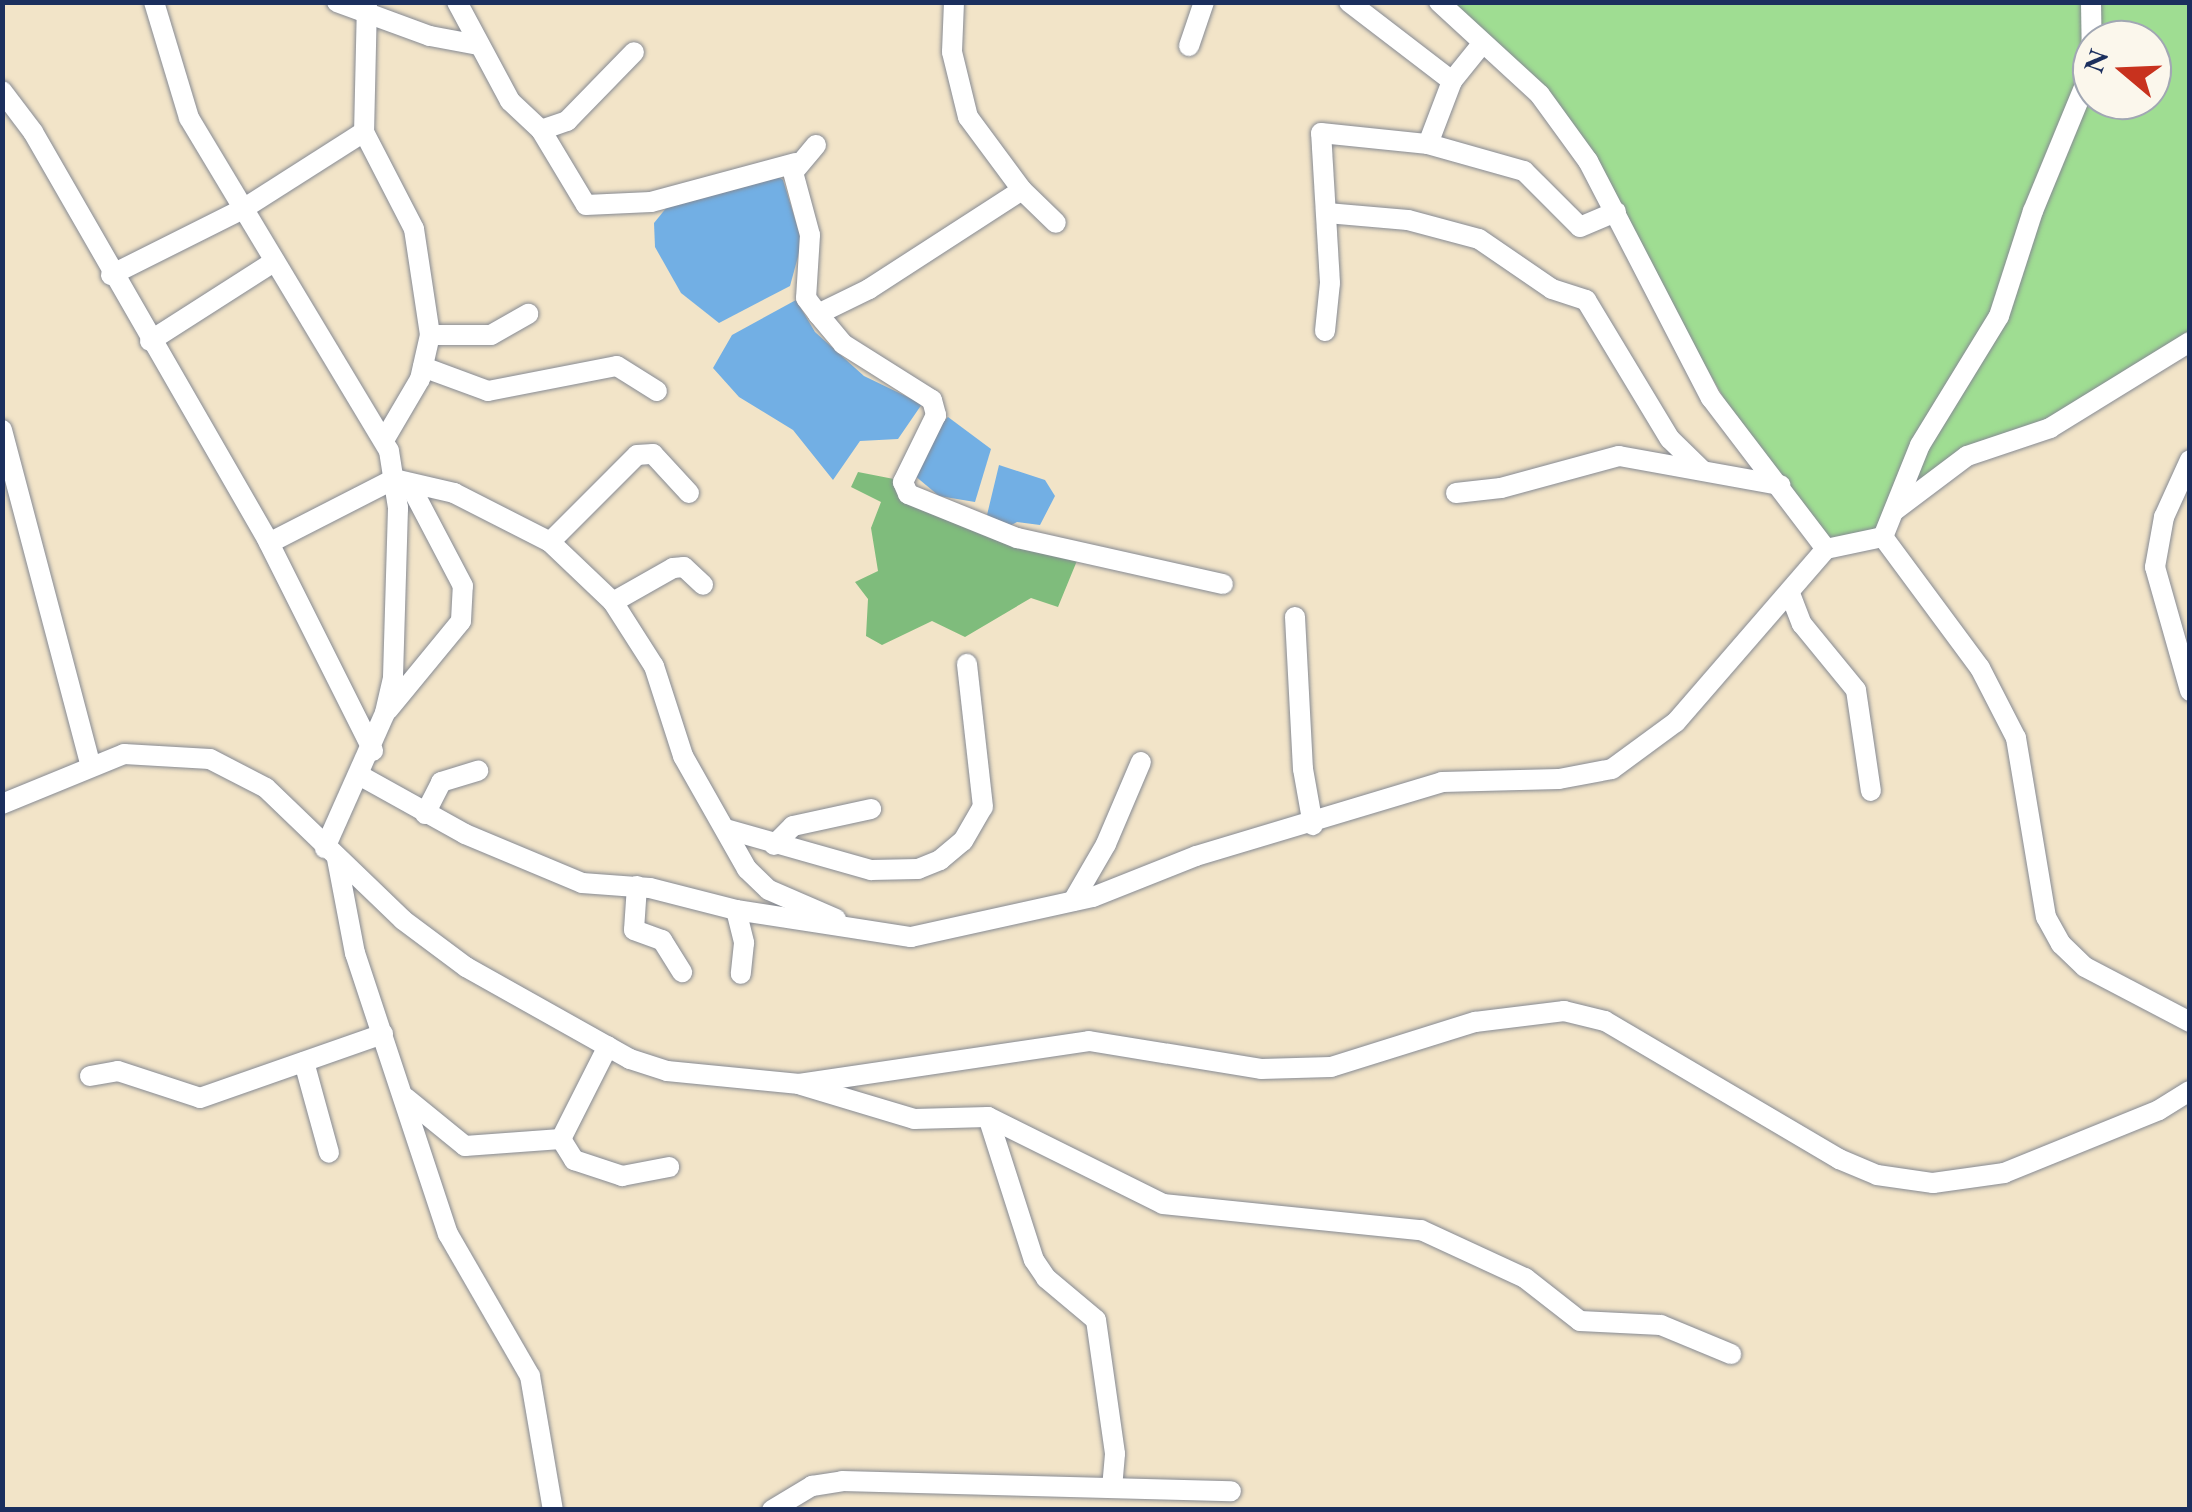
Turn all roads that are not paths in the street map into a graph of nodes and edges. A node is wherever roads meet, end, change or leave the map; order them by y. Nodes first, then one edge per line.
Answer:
1 (154, 2) edge
2 (337, 2) edge
3 (457, 2) edge
4 (954, 2) edge
5 (1204, 2) edge
6 (1348, 2) edge
7 (1439, 2) edge
8 (367, 7) edge
9 (1481, 44) junction
10 (478, 45) junction
11 (1189, 46) dead end
12 (634, 52) dead end
13 (1452, 81) junction
14 (2, 91) edge
15 (2072, 114) edge
16 (541, 130) junction
17 (364, 132) junction
18 (1428, 144) junction
19 (816, 145) dead end
20 (796, 163) junction
21 (1022, 190) junction
22 (244, 208) junction
23 (1616, 212) junction
24 (1326, 213) junction
25 (1056, 223) dead end
26 (275, 261) junction
27 (111, 274) junction
28 (528, 314) dead end
29 (818, 314) junction
30 (1324, 331) dead end
31 (430, 335) junction
32 (150, 340) junction
33 (2190, 342) edge
34 (423, 367) junction
35 (657, 391) dead end
36 (2, 430) edge
37 (386, 437) junction
38 (2190, 460) edge
39 (1702, 470) junction
40 (402, 481) junction
41 (1780, 485) junction
42 (1456, 493) dead end
43 (690, 494) dead end
44 (1893, 513) junction
45 (1883, 536) junction
46 (550, 542) junction
47 (269, 543) junction
48 (1826, 550) junction
49 (1223, 584) dead end
50 (703, 586) dead end
51 (1791, 596) junction
52 (613, 602) junction
53 (1295, 617) dead end
54 (967, 664) dead end
55 (2190, 691) edge
56 (386, 712) junction
57 (371, 746) junction
58 (1141, 762) dead end
59 (90, 763) junction
60 (478, 772) dead end
61 (359, 774) junction
62 (383, 786) junction
63 (1871, 791) dead end
64 (2, 804) edge
65 (871, 810) dead end
66 (425, 814) junction
67 (1313, 825) junction
68 (726, 829) junction
69 (774, 845) junction
70 (331, 854) junction
71 (637, 886) junction
72 (1072, 901) junction
73 (736, 910) junction
74 (861, 930) junction
75 (682, 972) dead end
76 (740, 974) dead end
77 (2190, 1022) edge
78 (383, 1034) junction
79 (608, 1046) junction
80 (304, 1062) junction
81 (90, 1076) dead end
82 (799, 1084) junction
83 (2190, 1091) edge
84 (403, 1095) junction
85 (988, 1116) junction
86 (561, 1139) junction
87 (330, 1154) dead end
88 (669, 1167) dead end
89 (1731, 1354) dead end
90 (1112, 1488) junction
91 (1231, 1491) dead end
92 (553, 1510) edge
93 (772, 1510) edge

1 - 22 street
2 - 8 street
3 - 10 street
4 - 21 street
5 - 11 street
6 - 13 street
7 - 9 street
8 - 10 street
8 - 17 street
9 - 13 street
9 - 23 street
10 - 16 street
12 - 16 street
13 - 18 street
14 - 27 street
15 - 44 street
16 - 20 street
17 - 22 street
17 - 31 street
18 - 23 street
18 - 24 street
19 - 20 street
20 - 29 street
21 - 25 street
21 - 29 street
22 - 26 street
22 - 27 street
23 - 41 street
24 - 30 street
24 - 39 street
26 - 32 street
26 - 37 street
27 - 32 street
28 - 31 street
29 - 49 street
31 - 34 street
32 - 47 street
33 - 44 street
34 - 35 street
34 - 37 street
36 - 59 street
37 - 40 street
38 - 55 street
39 - 41 street
39 - 42 street
40 - 46 street
40 - 47 street
40 - 56 street
40 - 56 street
41 - 48 street
43 - 46 street
44 - 45 street
45 - 48 street
45 - 77 street
46 - 52 street
47 - 57 street
48 - 51 street
50 - 52 street
51 - 63 street
51 - 67 street
52 - 68 street
53 - 67 street
54 - 69 street
56 - 57 street
57 - 61 street
57 - 62 street
58 - 72 street
59 - 64 street
59 - 70 street
60 - 66 street
61 - 62 street
61 - 70 street
62 - 66 street
65 - 69 street
66 - 71 street
67 - 72 street
68 - 69 street
68 - 74 street
70 - 78 street
70 - 79 street
71 - 73 street
71 - 75 street
72 - 74 street
73 - 74 street
73 - 76 street
78 - 80 street
78 - 84 street
79 - 82 street
79 - 86 street
80 - 81 street
80 - 87 street
82 - 83 street
82 - 85 street
84 - 86 street
84 - 92 street
85 - 89 street
85 - 90 street
86 - 88 street
90 - 91 street
90 - 93 street

